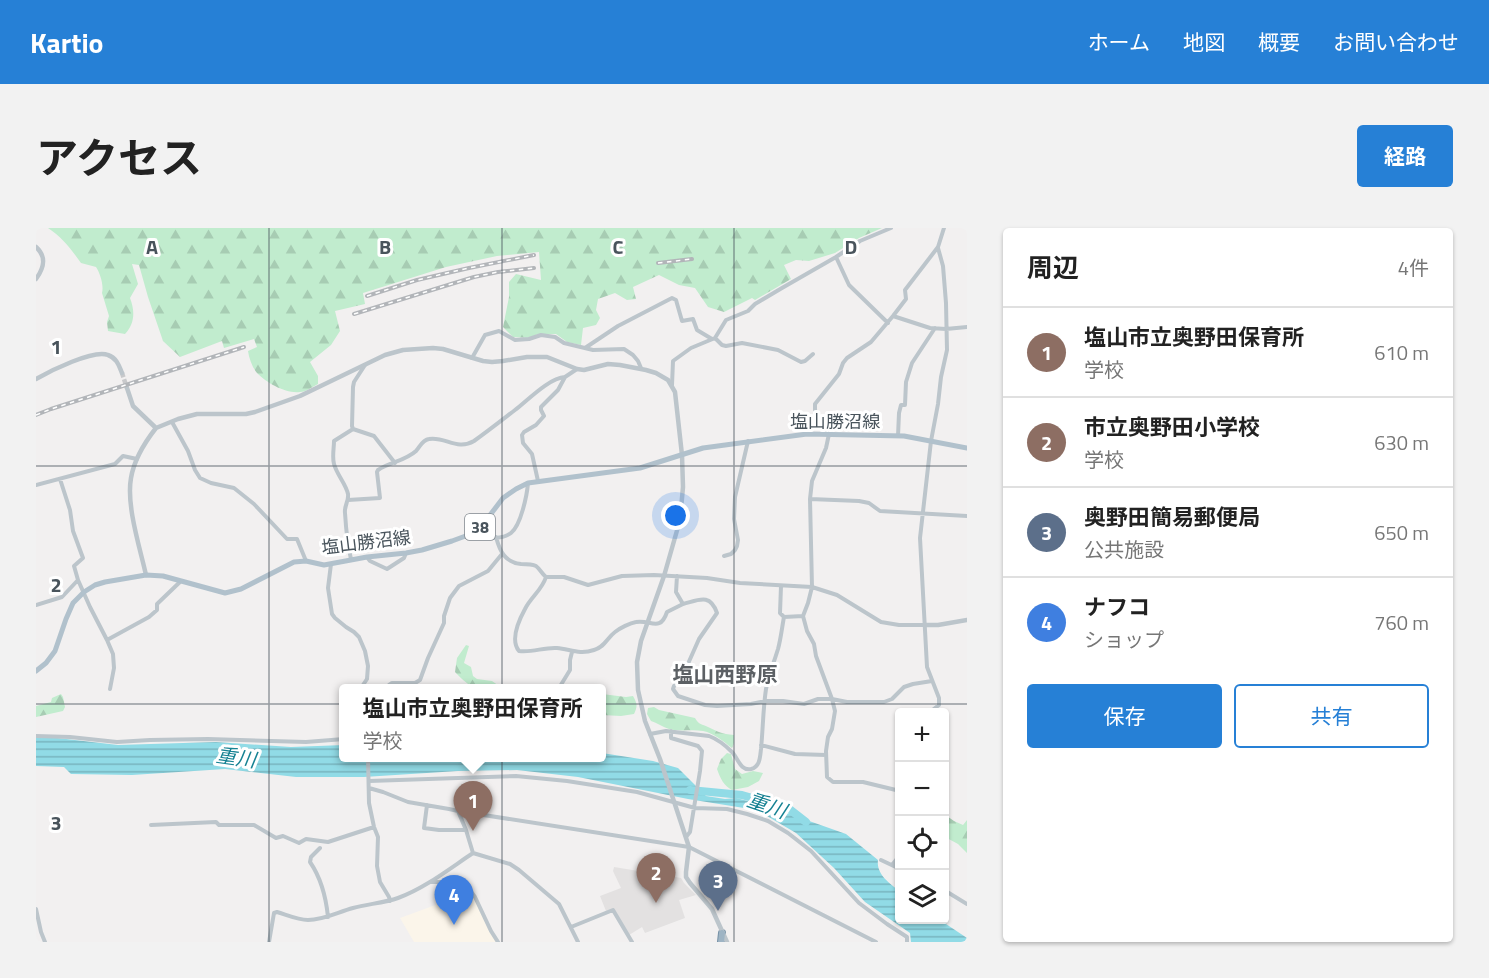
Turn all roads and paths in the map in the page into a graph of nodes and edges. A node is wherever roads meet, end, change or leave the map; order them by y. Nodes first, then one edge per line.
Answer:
1 (891, 228) edge
2 (944, 228) edge
3 (36, 247) edge
4 (938, 247) junction
5 (836, 257) junction
6 (36, 279) edge
7 (893, 316) junction
8 (888, 323) junction
9 (967, 327) edge
10 (934, 328) junction
11 (946, 329) junction
12 (714, 339) junction
13 (584, 348) junction
14 (813, 354) dead end
15 (472, 358) junction
16 (365, 365) junction
17 (640, 368) junction
18 (576, 369) junction
19 (122, 373) tunnel mouth
20 (565, 377) junction
21 (36, 378) edge
22 (672, 386) junction
23 (127, 388) tunnel mouth
24 (172, 422) junction
25 (156, 428) junction
26 (353, 429) junction
27 (829, 434) junction
28 (898, 436) junction
29 (748, 441) junction
30 (931, 441) junction
31 (967, 448) edge
32 (682, 455) junction
33 (137, 459) junction
34 (395, 463) junction
35 (60, 479) junction
36 (538, 481) junction
37 (528, 483) junction
38 (36, 485) edge
39 (810, 499) junction
40 (348, 500) junction
41 (922, 514) junction
42 (967, 516) edge
43 (471, 534) junction
44 (496, 537) junction
45 (406, 553) junction
46 (502, 554) junction
47 (724, 556) dead end
48 (367, 557) junction
49 (351, 559) junction
50 (306, 561) junction
51 (331, 564) junction
52 (146, 575) junction
53 (664, 576) junction
54 (677, 576) junction
55 (546, 577) junction
56 (78, 580) junction
57 (182, 581) junction
58 (781, 586) junction
59 (812, 587) junction
60 (84, 592) junction
61 (683, 604) junction
62 (36, 605) edge
63 (803, 616) junction
64 (784, 617) junction
65 (967, 620) edge
66 (646, 623) junction
67 (924, 625) junction
68 (107, 640) junction
69 (572, 652) junction
70 (36, 671) edge
71 (932, 681) junction
72 (363, 684) edge
73 (390, 684) edge
74 (561, 684) edge
75 (110, 689) dead end
76 (832, 699) junction
77 (765, 701) junction
78 (935, 708) edge
79 (670, 731) junction
80 (650, 734) junction
81 (36, 736) edge
82 (339, 739) edge
83 (761, 745) junction
84 (826, 755) junction
85 (368, 762) edge
86 (369, 781) junction
87 (369, 788) junction
88 (895, 790) edge
89 (674, 802) junction
90 (427, 805) junction
91 (695, 807) junction
92 (458, 811) junction
93 (151, 825) dead end
94 (374, 827) junction
95 (466, 830) junction
96 (686, 837) junction
97 (689, 847) junction
98 (320, 848) dead end
99 (473, 853) junction
100 (881, 860) dead end
101 (895, 861) edge
102 (892, 865) junction
103 (895, 866) edge
104 (429, 882) junction
105 (949, 893) edge
106 (390, 901) junction
107 (967, 904) edge
108 (36, 909) edge
109 (328, 917) junction
110 (571, 927) junction
111 (722, 933) junction
112 (45, 942) edge
113 (269, 942) edge
114 (498, 942) edge
115 (578, 942) edge
116 (632, 942) edge
117 (721, 942) edge
118 (727, 942) edge
119 (876, 942) edge
120 (907, 942) edge

1 - 5 street
2 - 4 street
3 - 6 street
4 - 7 street
4 - 11 street
5 - 8 street
5 - 12 street
7 - 8 street
7 - 10 street
8 - 27 street
9 - 11 street
10 - 11 street
10 - 28 street
11 - 30 street
12 - 13 street
12 - 14 street
12 - 22 street
13 - 15 street
13 - 17 street
15 - 16 street
15 - 18 street
16 - 24 street
16 - 26 street
17 - 18 street
17 - 22 street
18 - 20 street
19 - 21 street
20 - 34 street
20 - 36 street
22 - 32 street
23 - 25 street
24 - 25 street
24 - 50 street
25 - 33 street
26 - 34 street
26 - 40 street
27 - 28 main road, 塩山勝沼線 / 38
27 - 29 main road, 塩山勝沼線 / 38
27 - 39 street
28 - 30 main road, 塩山勝沼線 / 38
29 - 32 main road, 塩山勝沼線 / 38
29 - 47 street
30 - 31 main road, 塩山勝沼線 / 38
30 - 41 street
32 - 36 main road, 塩山勝沼線 / 38
32 - 53 street
33 - 35 street
33 - 52 street
34 - 40 street
35 - 38 street
35 - 56 street
36 - 37 main road, 塩山勝沼線 / 38
37 - 43 main road, 塩山勝沼線 / 38
37 - 44 street, 38
39 - 41 street
39 - 59 street
40 - 49 street
41 - 42 street
41 - 67 street
43 - 44 street, 塩山勝沼線 / 38
43 - 45 main road, 塩山勝沼線 / 38
44 - 46 street
45 - 48 main road, 塩山勝沼線 / 38
45 - 48 street
46 - 55 street
46 - 73 street
48 - 49 main road, 塩山勝沼線 / 38
49 - 51 main road, 塩山勝沼線 / 38
50 - 51 main road, 塩山勝沼線 / 38
50 - 57 main road, 塩山勝沼線 / 38
51 - 72 street
52 - 57 main road, 塩山勝沼線 / 38
52 - 60 main road, 塩山勝沼線 / 38
53 - 54 street
53 - 55 street
53 - 66 street
54 - 58 street
54 - 61 street
55 - 69 street
56 - 60 street
56 - 62 street
57 - 68 street
58 - 59 street
58 - 64 street
59 - 63 street
59 - 67 street
60 - 68 street
60 - 70 main road
61 - 66 street
61 - 77 street
63 - 64 street
63 - 76 street
64 - 77 street
65 - 67 street
66 - 69 street
66 - 80 street
67 - 71 street
68 - 75 street
69 - 74 street
71 - 76 street
71 - 78 street
76 - 77 street
76 - 84 street
77 - 83 street
79 - 80 street
79 - 83 street
79 - 91 street
80 - 89 street
81 - 82 street
83 - 84 street
84 - 88 street
85 - 86 street
86 - 87 street
86 - 89 street
87 - 90 street
87 - 94 street
89 - 91 street
89 - 96 street
90 - 92 street
90 - 95 street
91 - 96 street
91 - 120 street
92 - 95 street
92 - 97 street
93 - 94 street
94 - 106 street
95 - 99 street
96 - 97 street
97 - 111 street
97 - 119 street
98 - 109 street
99 - 104 street
99 - 110 street
100 - 102 street
101 - 102 street
102 - 103 street
104 - 106 street
104 - 114 street
105 - 107 street
106 - 109 street
108 - 112 street
109 - 113 street
110 - 115 street
110 - 116 street
111 - 117 highway
111 - 118 street

